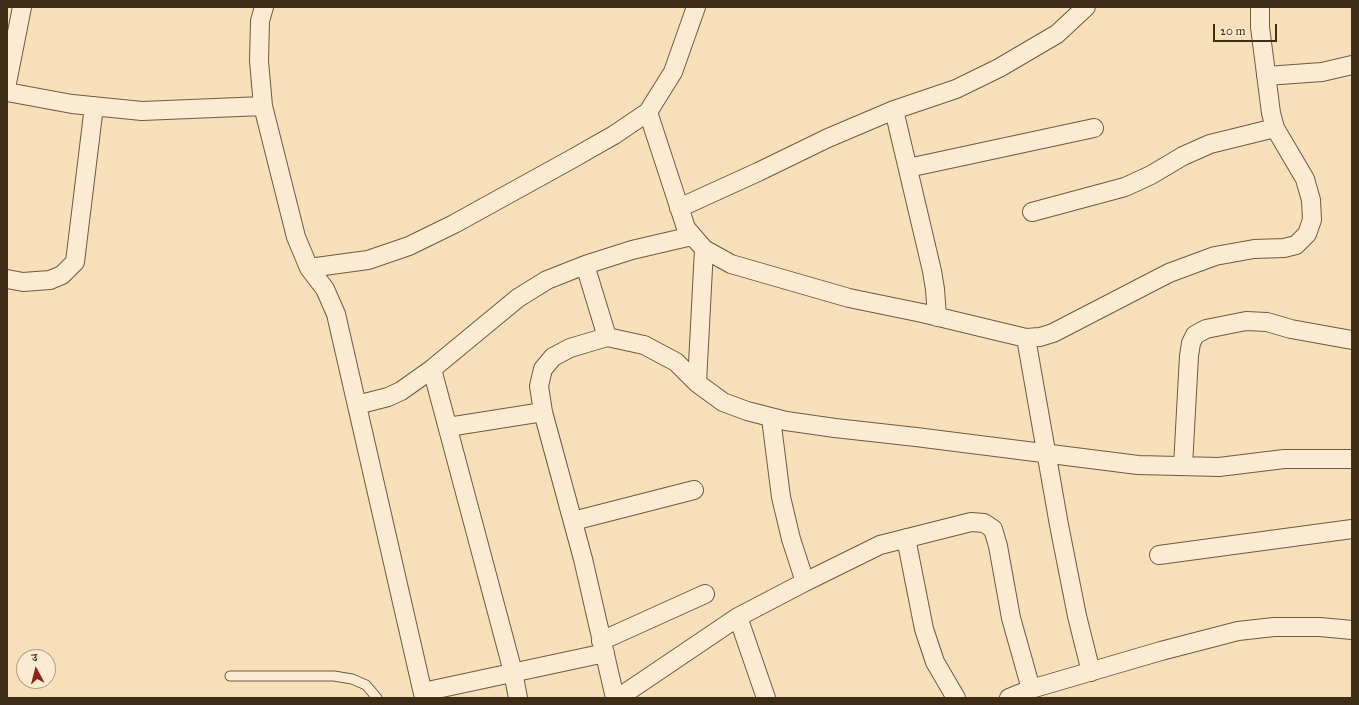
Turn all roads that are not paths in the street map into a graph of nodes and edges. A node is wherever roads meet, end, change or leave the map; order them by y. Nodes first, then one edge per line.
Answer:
1 (22, 7) edge
2 (264, 7) edge
3 (1086, 7) edge
4 (1260, 7) edge
5 (695, 8) edge
6 (1352, 65) edge
7 (1266, 76) junction
8 (7, 83) edge
9 (7, 92) edge
10 (94, 106) junction
11 (263, 106) junction
12 (894, 110) junction
13 (648, 112) junction
14 (1094, 128) dead end
15 (1275, 128) junction
16 (908, 168) junction
17 (679, 208) junction
18 (1032, 212) dead end
19 (692, 236) junction
20 (704, 249) junction
21 (585, 265) junction
22 (309, 268) junction
23 (7, 279) edge
24 (937, 317) junction
25 (607, 336) junction
26 (1026, 338) junction
27 (1352, 340) edge
28 (432, 369) junction
29 (697, 383) junction
30 (357, 405) junction
31 (543, 412) junction
32 (771, 418) junction
33 (448, 427) junction
34 (1047, 453) junction
35 (1352, 458) edge
36 (1183, 466) junction
37 (694, 490) dead end
38 (573, 521) junction
39 (1352, 529) edge
40 (906, 538) junction
41 (1159, 555) dead end
42 (805, 582) junction
43 (705, 594) dead end
44 (738, 617) junction
45 (1352, 630) edge
46 (603, 647) junction
47 (513, 672) junction
48 (1091, 672) junction
49 (230, 676) dead end
50 (1031, 689) junction
51 (1053, 691) edge
52 (423, 695) edge
53 (377, 698) edge
54 (518, 698) edge
55 (615, 698) edge
56 (618, 698) edge
57 (766, 698) edge
58 (956, 698) edge
59 (1009, 698) edge

1 - 8 street
2 - 11 street
3 - 12 street
4 - 7 street
5 - 13 street
6 - 7 street
7 - 15 street
9 - 10 street
10 - 11 street
10 - 23 street
11 - 22 street
12 - 16 street
12 - 17 street
13 - 17 street
13 - 22 street
14 - 16 street
15 - 18 street
15 - 26 street
16 - 24 street
17 - 19 street
19 - 20 street
19 - 21 street
20 - 24 street
20 - 29 street
21 - 25 street
21 - 28 street
22 - 30 street
24 - 26 street
25 - 29 street
25 - 31 street
26 - 34 street
27 - 36 street
28 - 30 street
28 - 33 street
29 - 32 street
30 - 52 street
31 - 33 street
31 - 38 street
32 - 34 street
32 - 42 street
33 - 47 street
34 - 36 street
34 - 48 street
35 - 36 street
37 - 38 street
38 - 46 street
39 - 41 street
40 - 42 street
40 - 50 street
40 - 58 street
42 - 44 street
43 - 46 street
44 - 56 street
44 - 57 street
45 - 48 street
46 - 47 street
46 - 55 street
47 - 52 street
47 - 54 street
48 - 51 street
49 - 53 lane
50 - 51 street
50 - 59 street

